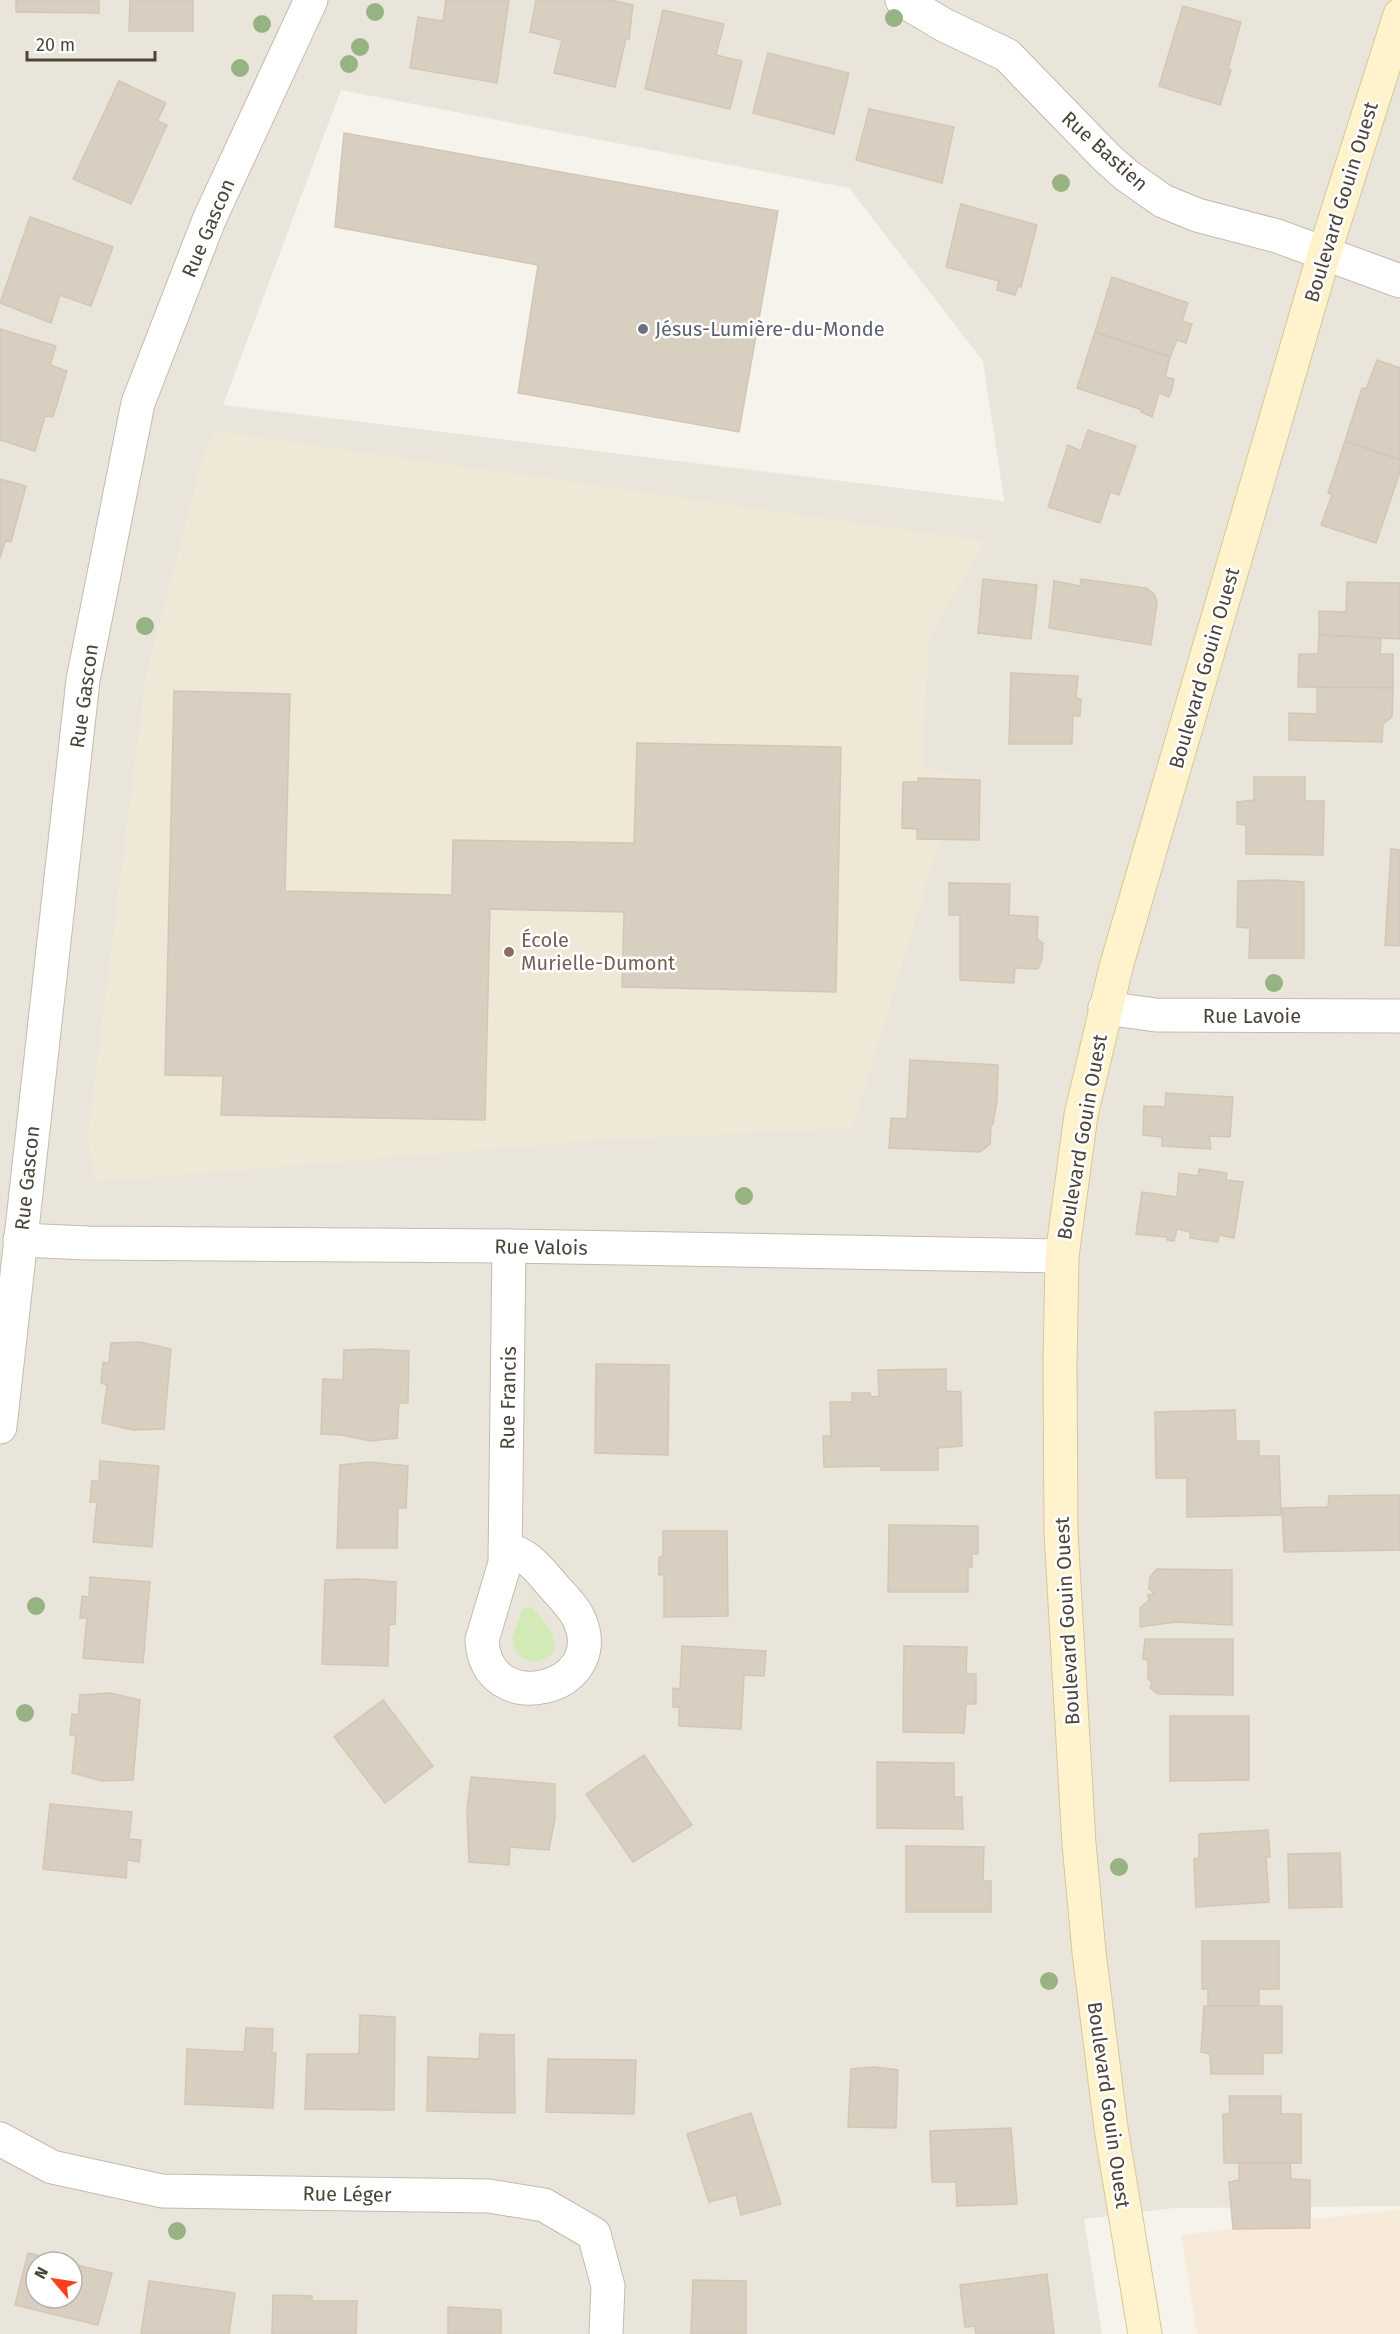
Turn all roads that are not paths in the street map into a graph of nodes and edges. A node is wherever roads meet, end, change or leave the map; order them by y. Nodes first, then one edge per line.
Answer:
1 (311, 0) edge
2 (902, 0) edge
3 (1400, 15) edge
4 (1324, 254) junction
5 (1400, 281) edge
6 (1105, 1008) junction
7 (1400, 1016) edge
8 (20, 1240) junction
9 (509, 1246) junction
10 (1062, 1256) junction
11 (0, 1427) edge
12 (506, 1550) dead end
13 (0, 2139) edge
14 (606, 2334) edge
15 (1145, 2334) edge

1 - 8 street, Rue Gascon
2 - 4 street, Rue Bastien
3 - 4 street, Boulevard Gouin Ouest
4 - 5 street, Rue Bastien
4 - 6 street, Boulevard Gouin Ouest
6 - 7 street, Rue Lavoie
6 - 10 street, Boulevard Gouin Ouest
8 - 9 street, Rue Valois
8 - 11 street, Rue Gascon
9 - 10 street, Rue Valois
9 - 12 street, Rue Francis
10 - 15 street, Boulevard Gouin Ouest
13 - 14 street, Rue Léger

